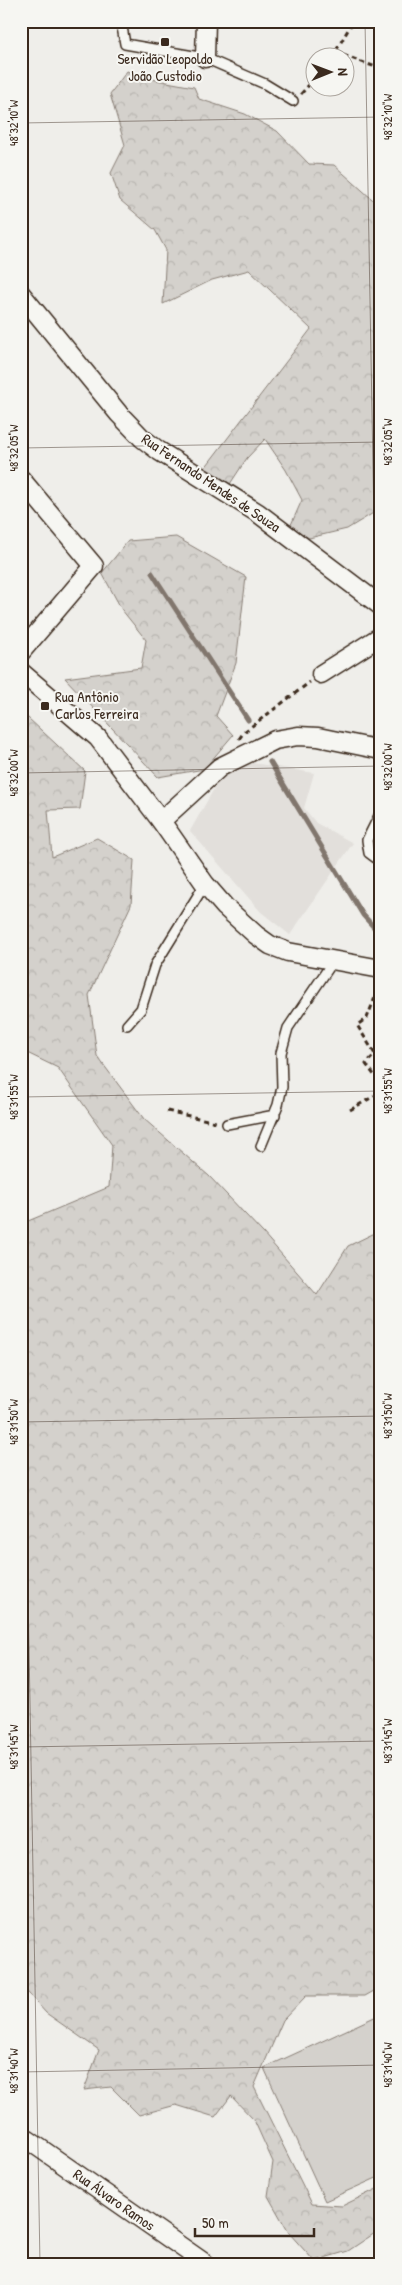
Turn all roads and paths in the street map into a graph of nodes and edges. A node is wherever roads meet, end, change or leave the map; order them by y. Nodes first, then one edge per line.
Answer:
1 (122, 21) edge
2 (206, 21) edge
3 (353, 21) edge
4 (337, 48) edge
5 (205, 58) junction
6 (354, 59) edge
7 (381, 69) edge
8 (304, 90) edge
9 (294, 101) joint
10 (21, 294) edge
11 (21, 479) edge
12 (381, 606) edge
13 (381, 636) edge
14 (21, 652) edge
15 (21, 672) edge
16 (321, 674) joint
17 (381, 750) edge
18 (220, 767) junction
19 (381, 812) edge
20 (161, 821) junction
21 (381, 862) edge
22 (205, 884) junction
23 (334, 960) junction
24 (381, 969) edge
25 (381, 991) edge
26 (127, 1025) dead end
27 (381, 1084) edge
28 (381, 1092) edge
29 (350, 1110) dead end
30 (167, 1111) dead end
31 (275, 1115) junction
32 (226, 1124) joint
33 (260, 1146) dead end
34 (21, 2135) edge
35 (206, 2264) edge

1 - 5 lane
2 - 5 street
3 - 4 path
5 - 9 lane
6 - 7 path
8 - 9 path
10 - 12 street, Rua Fernando Mendes de Souza
11 - 14 street
13 - 16 street
15 - 20 street
16 - 18 path
17 - 18 street
18 - 20 street
19 - 21 lane
20 - 22 street
22 - 23 street
22 - 26 lane
23 - 24 street
23 - 31 lane
25 - 27 path
28 - 29 path
30 - 32 path
31 - 32 lane
31 - 33 lane
34 - 35 street, Rua Álvaro Ramos

